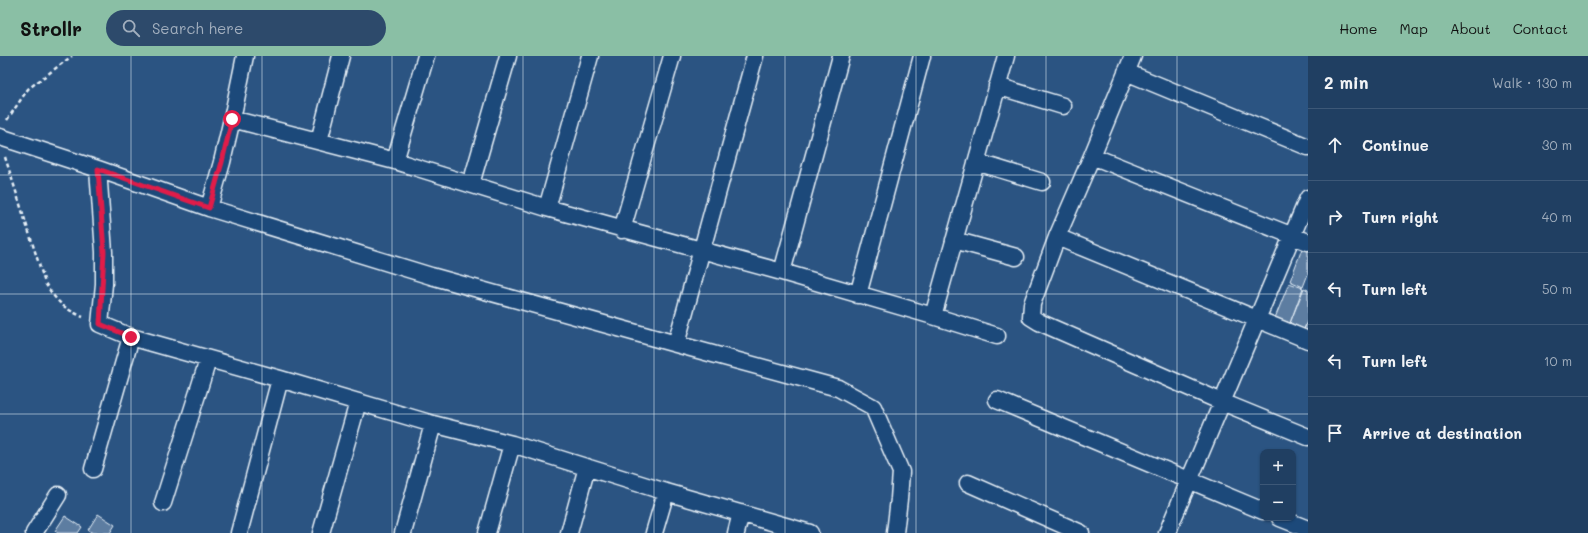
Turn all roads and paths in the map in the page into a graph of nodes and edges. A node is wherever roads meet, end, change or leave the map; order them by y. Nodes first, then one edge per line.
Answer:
1 (72, 56) edge
2 (245, 56) edge
3 (341, 56) edge
4 (426, 56) edge
5 (508, 56) edge
6 (590, 56) edge
7 (672, 56) edge
8 (755, 56) edge
9 (841, 56) edge
10 (922, 56) edge
11 (1006, 56) edge
12 (1133, 56) edge
13 (1126, 72) junction
14 (997, 86) junction
15 (1063, 106) dead end
16 (232, 119) junction
17 (6, 122) dead end
18 (0, 137) edge
19 (319, 141) junction
20 (1308, 147) edge
21 (5, 155) dead end
22 (1092, 156) junction
23 (395, 161) junction
24 (976, 162) junction
25 (98, 169) junction
26 (1042, 182) dead end
27 (471, 184) junction
28 (1308, 198) edge
29 (209, 208) junction
30 (547, 208) junction
31 (622, 230) junction
32 (1292, 236) junction
33 (1057, 237) junction
34 (954, 240) junction
35 (1308, 242) edge
36 (701, 251) junction
37 (1016, 257) dead end
38 (782, 272) junction
39 (858, 295) junction
40 (933, 316) junction
41 (1257, 319) junction
42 (100, 324) junction
43 (997, 336) dead end
44 (131, 337) junction
45 (1308, 340) edge
46 (676, 344) junction
47 (208, 360) junction
48 (280, 379) junction
49 (997, 400) dead end
50 (358, 402) junction
51 (1222, 402) junction
52 (433, 424) junction
53 (1308, 437) edge
54 (512, 444) junction
55 (587, 467) junction
56 (93, 469) dead end
57 (1189, 481) junction
58 (968, 483) dead end
59 (666, 492) junction
60 (58, 495) dead end
61 (163, 503) dead end
62 (1260, 510) edge
63 (741, 513) junction
64 (1288, 521) edge
65 (1308, 529) edge
66 (34, 533) edge
67 (239, 533) edge
68 (321, 533) edge
69 (403, 533) edge
70 (487, 533) edge
71 (569, 533) edge
72 (654, 533) edge
73 (736, 533) edge
74 (810, 533) edge
75 (895, 533) edge
76 (1081, 533) edge
77 (1167, 533) edge

1 - 17 path
2 - 16 street
3 - 19 street
4 - 23 street
5 - 27 street
6 - 30 street
7 - 31 street
8 - 36 street
9 - 38 street
10 - 39 street
11 - 14 street
12 - 13 street
13 - 20 street
13 - 22 street
14 - 15 street
14 - 24 street
16 - 19 street
16 - 29 street
18 - 25 street
19 - 23 street
21 - 42 path
22 - 32 street
22 - 33 street
23 - 27 street
24 - 26 street
24 - 34 street
25 - 29 street
25 - 42 street
27 - 30 street
28 - 32 street
29 - 46 street
30 - 31 street
31 - 36 street
32 - 35 street
32 - 41 street
33 - 41 street
33 - 51 street
34 - 37 street
34 - 40 street
36 - 38 street
36 - 46 street
38 - 39 street
39 - 40 street
40 - 43 street
41 - 45 street
41 - 51 street
42 - 44 street
44 - 47 street
44 - 56 street
46 - 75 street
47 - 48 street
47 - 61 street
48 - 50 street
48 - 67 street
49 - 57 street
50 - 52 street
50 - 68 street
51 - 53 street
51 - 57 street
52 - 54 street
52 - 69 street
54 - 55 street
54 - 70 street
55 - 59 street
55 - 71 street
57 - 62 street
57 - 77 street
58 - 76 street
59 - 63 street
59 - 72 street
60 - 66 street
63 - 73 street
63 - 74 street
64 - 65 street

